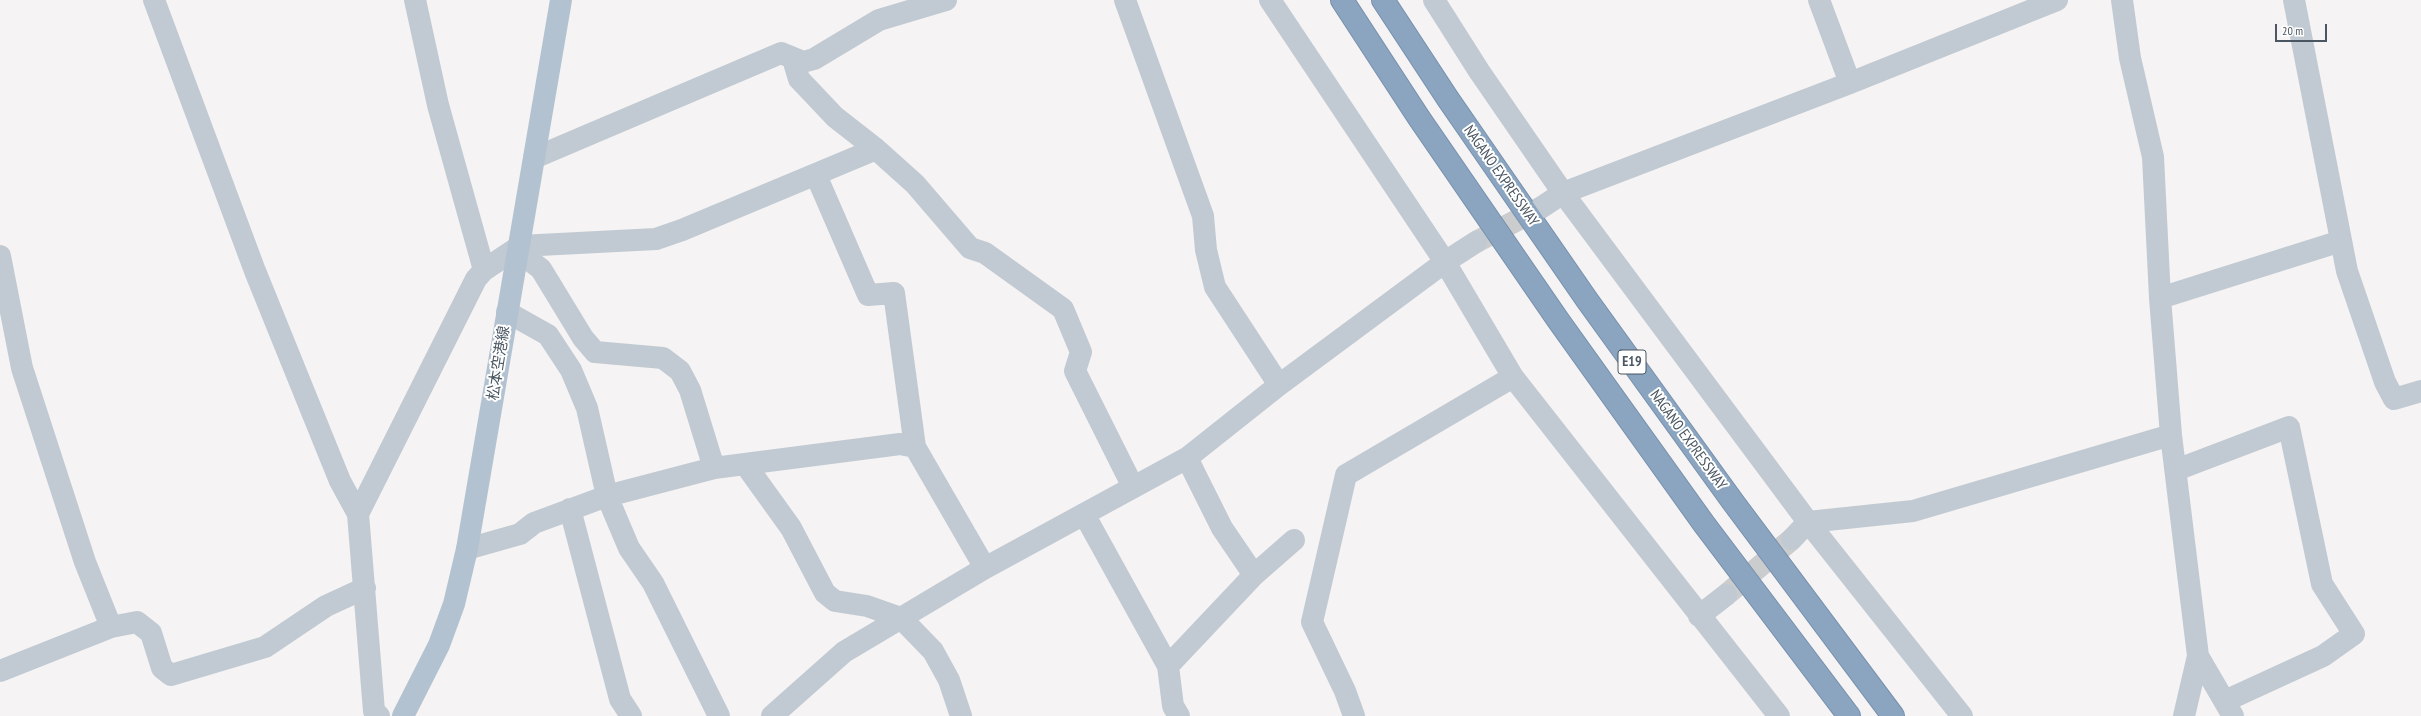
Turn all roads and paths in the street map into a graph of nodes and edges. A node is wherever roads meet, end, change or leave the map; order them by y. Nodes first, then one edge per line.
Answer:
1 (154, 0) edge
2 (415, 0) edge
3 (561, 0) edge
4 (944, 0) edge
5 (1125, 0) edge
6 (1270, 0) edge
7 (1342, 0) edge
8 (1383, 0) edge
9 (1434, 0) edge
10 (1819, 0) edge
11 (2057, 0) edge
12 (2122, 0) edge
13 (2294, 0) edge
14 (793, 59) junction
15 (1850, 83) junction
16 (876, 149) junction
17 (534, 158) junction
18 (816, 175) junction
19 (1563, 193) junction
20 (1542, 207) tunnel mouth
21 (2341, 241) junction
22 (1476, 242) tunnel mouth
23 (520, 250) junction
24 (0, 256) edge
25 (1445, 262) junction
26 (484, 270) junction
27 (2160, 298) junction
28 (507, 312) junction
29 (1513, 377) junction
30 (1279, 385) junction
31 (2421, 391) edge
32 (2171, 435) junction
33 (915, 447) junction
34 (1187, 458) junction
35 (745, 464) junction
36 (714, 468) junction
37 (2176, 470) junction
38 (1133, 487) junction
39 (607, 496) junction
40 (570, 509) junction
41 (358, 514) junction
42 (1084, 514) junction
43 (1808, 522) junction
44 (1792, 539) tunnel mouth
45 (1294, 540) dead end
46 (467, 549) junction
47 (985, 568) junction
48 (1254, 575) junction
49 (365, 588) junction
50 (1726, 595) tunnel mouth
51 (1699, 616) junction
52 (901, 618) junction
53 (111, 627) junction
54 (2198, 656) junction
55 (1168, 666) junction
56 (0, 671) edge
57 (2229, 709) edge
58 (379, 716) edge
59 (403, 716) edge
60 (631, 716) edge
61 (719, 716) edge
62 (772, 716) edge
63 (961, 716) edge
64 (1179, 716) edge
65 (1354, 716) edge
66 (1779, 716) edge
67 (1849, 716) edge
68 (1893, 716) edge
69 (1962, 716) edge
70 (2184, 716) edge

1 - 41 street
2 - 26 street
3 - 17 main road, 松本空港線
4 - 14 street
5 - 30 street
6 - 25 street
7 - 67 highway, E19
8 - 68 highway, NAGANO EXPRESSWAY / E19
9 - 19 street
10 - 15 street
11 - 15 street
12 - 27 street
13 - 21 street
14 - 16 street
14 - 17 street
15 - 19 street
16 - 18 street
16 - 38 street
17 - 23 main road, 松本空港線
18 - 23 street
18 - 33 street
19 - 20 street
19 - 43 street
21 - 27 street
21 - 31 street
22 - 25 street
23 - 26 street
23 - 28 main road, 松本空港線
23 - 36 street
24 - 53 street
25 - 29 street
25 - 30 street
26 - 41 street
27 - 32 street
28 - 39 street
28 - 46 main road, 松本空港線
29 - 51 street
29 - 65 street
30 - 34 street
32 - 37 street
32 - 43 street
33 - 35 street
33 - 47 street
34 - 38 street
34 - 48 street
35 - 36 street
35 - 52 street
36 - 39 street
37 - 54 street
37 - 57 street
38 - 42 street
39 - 40 street
39 - 61 street
40 - 46 street
40 - 60 street
41 - 49 street
42 - 47 street
42 - 55 street
43 - 44 street
43 - 69 street
45 - 48 street
46 - 59 main road, 松本空港線
47 - 52 street
48 - 55 street
49 - 53 street
49 - 58 street
50 - 51 street
51 - 66 street
52 - 62 street
52 - 63 street
53 - 56 street
54 - 57 street
54 - 70 street
55 - 64 street

